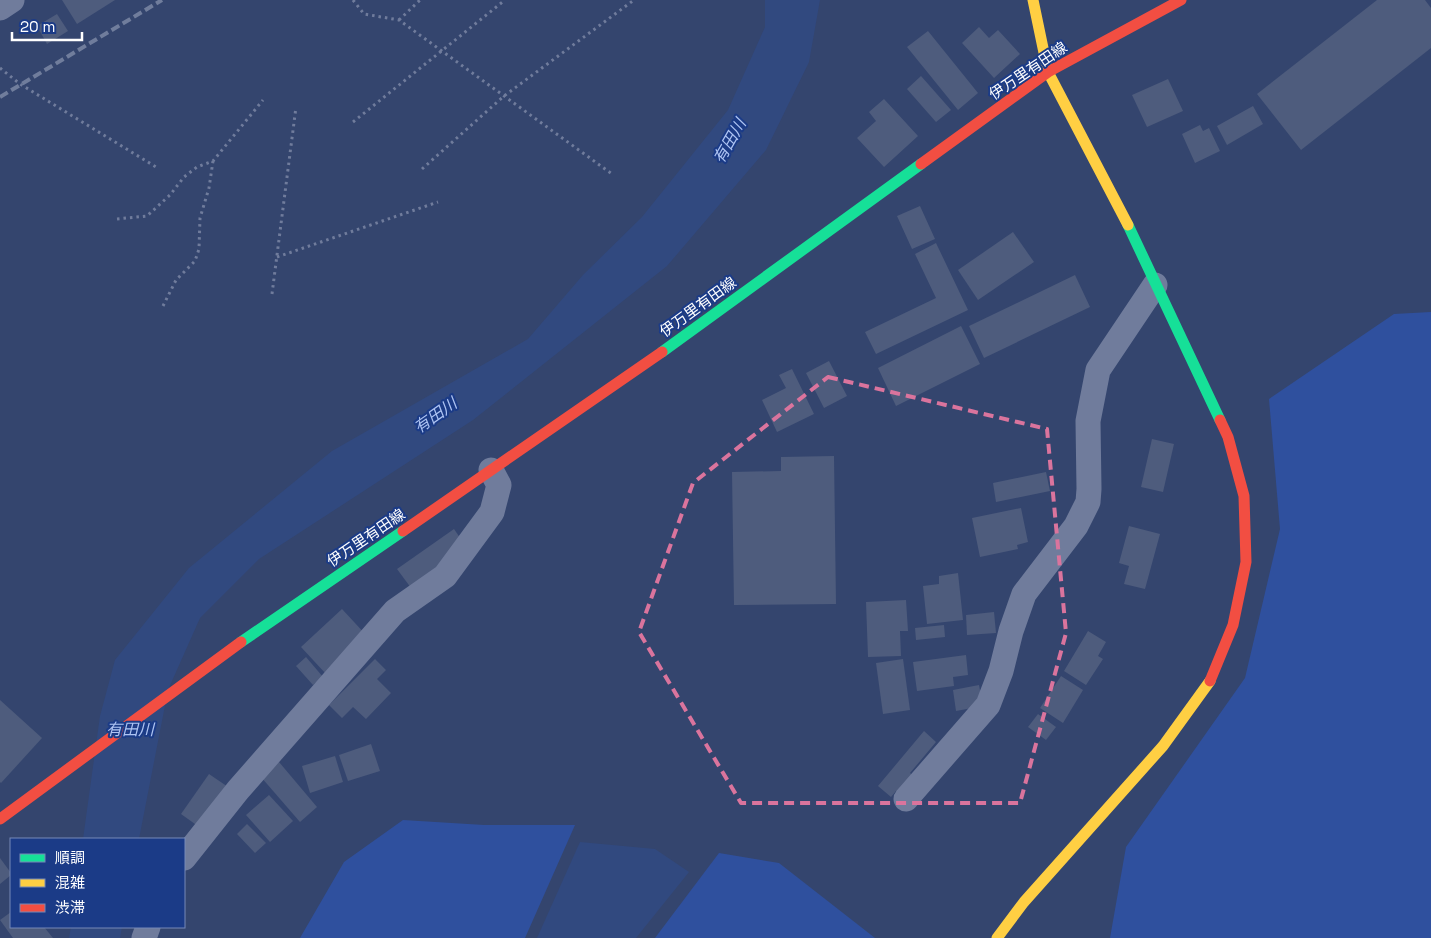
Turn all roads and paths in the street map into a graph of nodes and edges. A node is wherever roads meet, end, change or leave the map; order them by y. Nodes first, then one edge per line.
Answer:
1 (12, 0) edge
2 (353, 0) edge
3 (420, 0) edge
4 (505, 0) edge
5 (634, 0) edge
6 (1033, 0) edge
7 (1181, 0) edge
8 (0, 8) edge
9 (400, 20) junction
10 (442, 51) junction
11 (0, 68) edge
12 (1048, 72) junction
13 (504, 96) junction
14 (263, 100) dead end
15 (296, 107) dead end
16 (353, 122) dead end
17 (213, 161) junction
18 (156, 167) dead end
19 (422, 169) dead end
20 (612, 174) dead end
21 (438, 202) dead end
22 (117, 219) dead end
23 (277, 257) junction
24 (1154, 285) junction
25 (272, 294) dead end
26 (163, 306) dead end
27 (491, 470) junction
28 (906, 798) dead end
29 (0, 819) edge
30 (185, 857) edge
31 (997, 938) edge

1 - 8 street
2 - 9 path
3 - 9 path
4 - 10 path
5 - 13 path
6 - 12 main road
7 - 12 main road, 伊万里有田線
9 - 10 path
10 - 13 path
10 - 16 path
11 - 18 path
12 - 24 main road
12 - 27 main road, 伊万里有田線
13 - 19 path
13 - 20 path
14 - 17 path
15 - 23 path
17 - 22 path
17 - 26 path
21 - 23 path
23 - 25 path
24 - 28 street
24 - 31 main road
27 - 29 main road, 伊万里有田線
27 - 30 street

